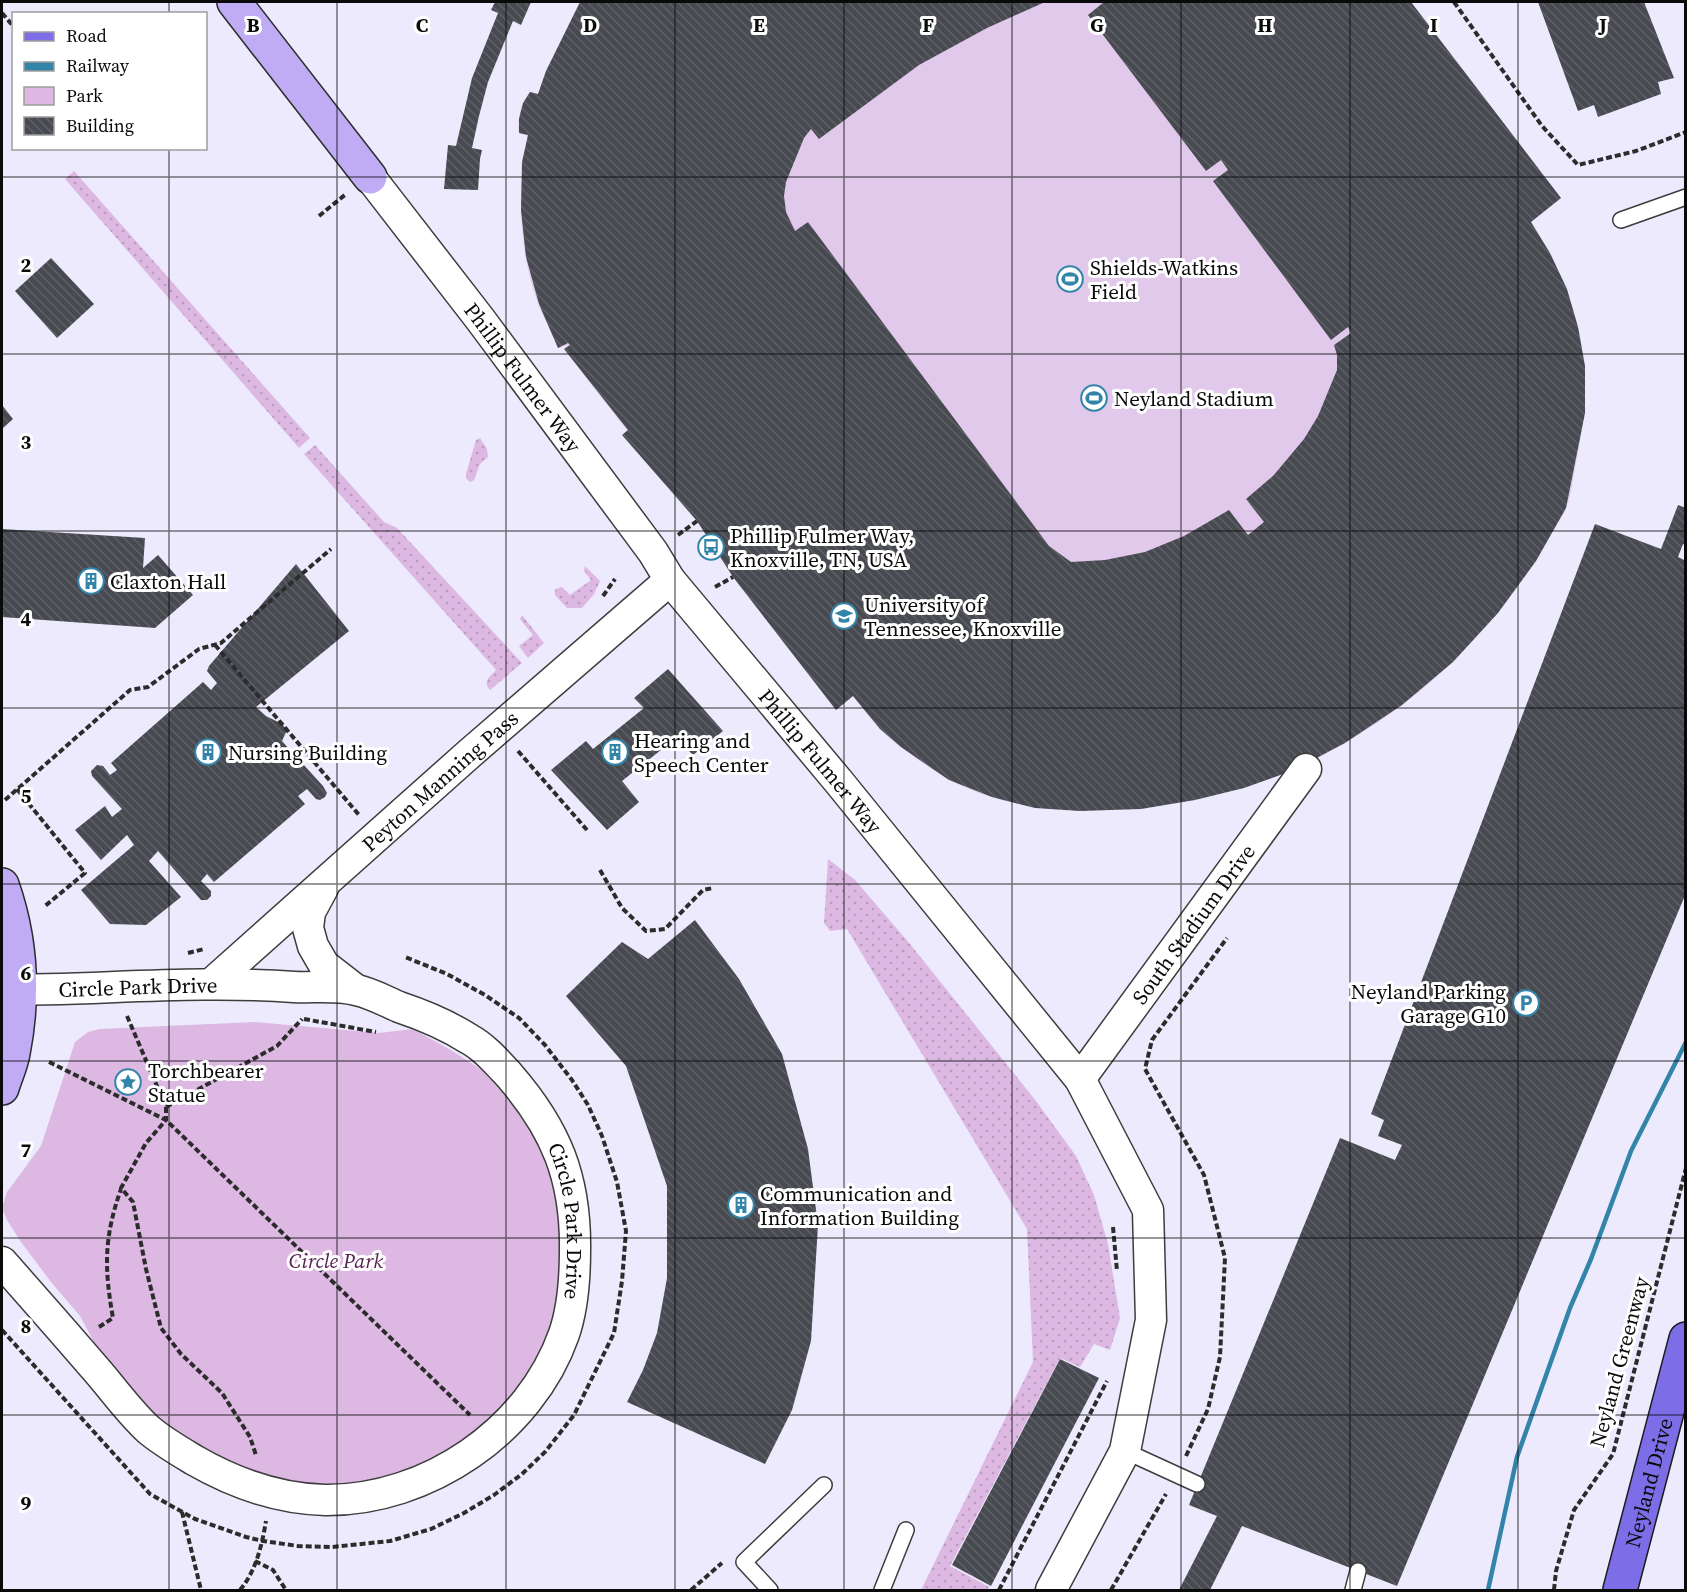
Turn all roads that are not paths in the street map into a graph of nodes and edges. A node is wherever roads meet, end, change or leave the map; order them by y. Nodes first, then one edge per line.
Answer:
1 (234, 2) edge
2 (370, 177) joint
3 (1686, 197) edge
4 (1621, 220) dead end
5 (670, 580) junction
6 (1306, 769) dead end
7 (326, 882) junction
8 (2, 885) edge
9 (211, 984) junction
10 (355, 989) junction
11 (11, 990) edge
12 (1080, 1079) junction
13 (2, 1088) edge
14 (2, 1262) edge
15 (1686, 1339) edge
16 (1125, 1450) junction
17 (1197, 1484) dead end
18 (824, 1485) dead end
19 (906, 1530) dead end
20 (1358, 1571) dead end
21 (770, 1590) edge
22 (882, 1590) edge
23 (1051, 1590) edge
24 (1353, 1590) edge
25 (1620, 1590) edge

1 - 2 street, Phillip Fulmer Way
2 - 5 street, Phillip Fulmer Way
3 - 4 lane
5 - 7 street, Peyton Manning Pass
5 - 12 street, Phillip Fulmer Way
6 - 12 street, South Stadium Drive
7 - 9 street, Peyton Manning Pass
7 - 10 street
8 - 11 street
9 - 10 street, Circle Park Drive
9 - 11 street, Circle Park Drive
10 - 14 street, Circle Park Drive
11 - 13 street
12 - 16 street, Phillip Fulmer Way
15 - 25 main road, Neyland Drive
16 - 17 lane
16 - 23 street, Phillip Fulmer Way
18 - 21 lane
19 - 22 lane
20 - 24 lane

